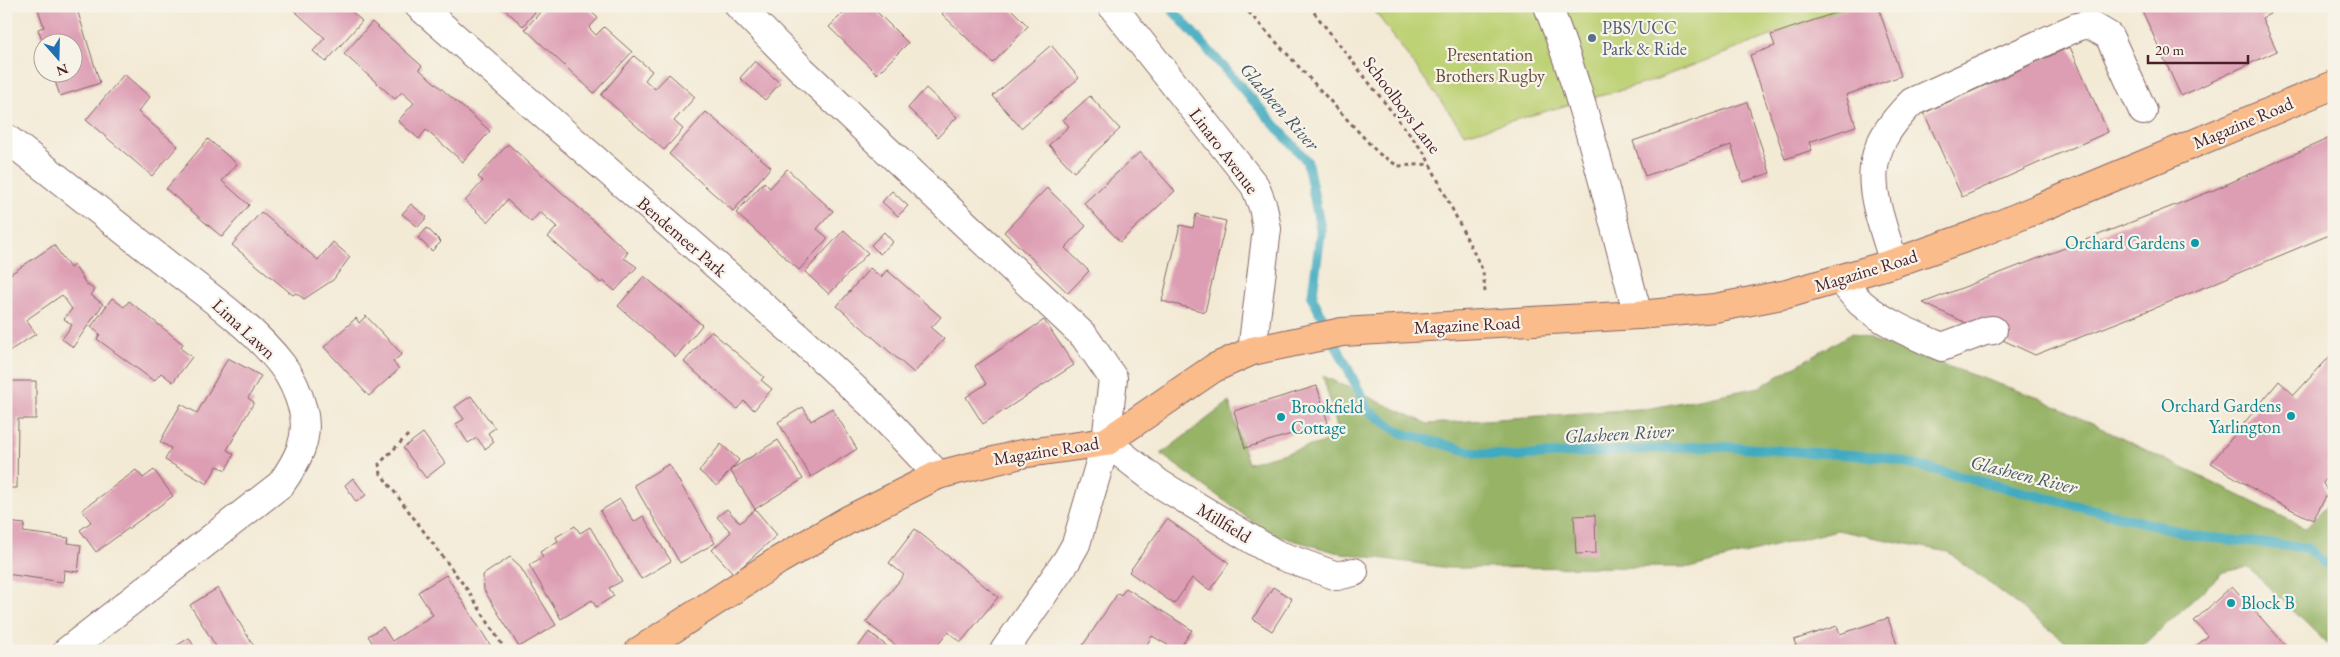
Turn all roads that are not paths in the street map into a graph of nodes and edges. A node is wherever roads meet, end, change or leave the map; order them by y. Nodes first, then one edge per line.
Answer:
1 (418, 6) edge
2 (739, 6) edge
3 (1112, 6) edge
4 (1548, 6) edge
5 (2334, 85) edge
6 (2143, 110) dead end
7 (6, 138) edge
8 (1894, 263) junction
9 (1840, 279) junction
10 (1638, 315) junction
11 (1993, 330) dead end
12 (1252, 350) junction
13 (1106, 442) junction
14 (938, 475) junction
15 (1354, 572) dead end
16 (67, 651) edge
17 (639, 651) edge
18 (1004, 651) edge

1 - 14 street, Bendemeer Park
2 - 13 street
3 - 12 street, Linaro Avenue
4 - 10 street
5 - 8 main road, Magazine Road
6 - 8 street
7 - 16 street, Lima Lawn
8 - 9 main road, Magazine Road
9 - 10 main road, Magazine Road
9 - 11 street
10 - 12 main road, Magazine Road
12 - 13 main road, Magazine Road
13 - 14 main road, Magazine Road
13 - 15 street, Millfield
13 - 18 street
14 - 17 main road, Magazine Road

